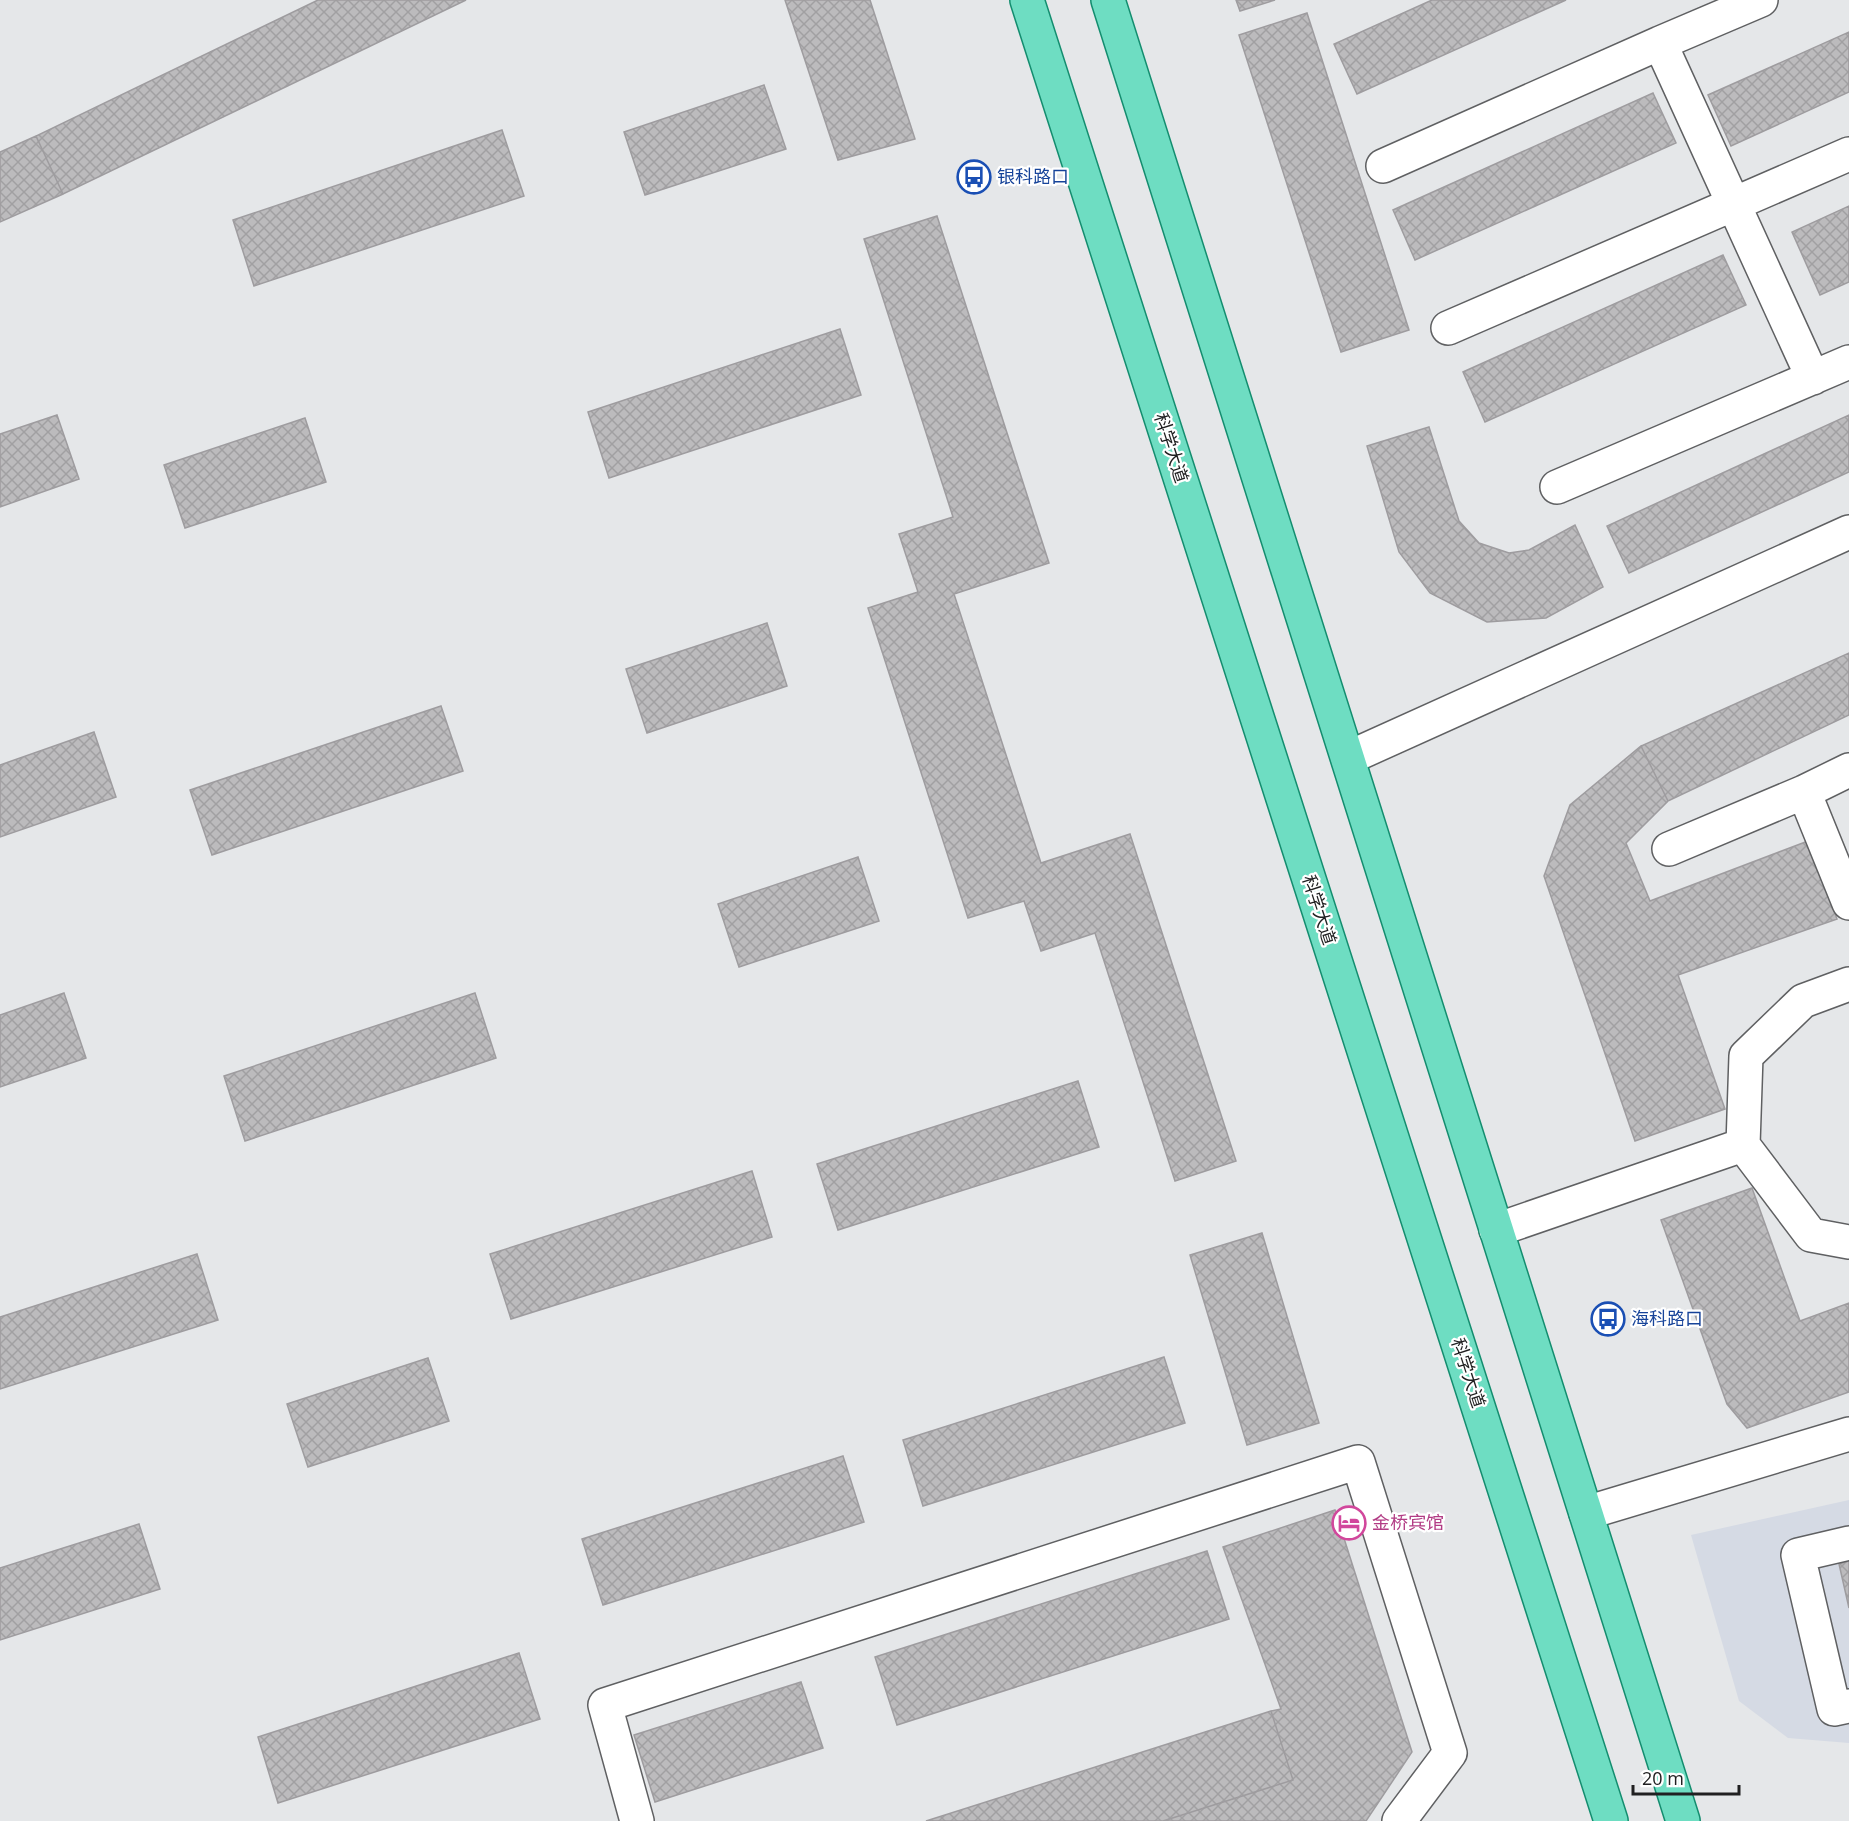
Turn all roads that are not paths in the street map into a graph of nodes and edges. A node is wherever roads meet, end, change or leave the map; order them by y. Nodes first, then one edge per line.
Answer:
1 (1027, 0) edge
2 (1108, 0) edge
3 (1761, 0) edge
4 (1660, 43) junction
5 (1849, 154) edge
6 (1383, 166) dead end
7 (1734, 204) junction
8 (1448, 327) dead end
9 (1849, 362) edge
10 (1813, 378) junction
11 (1557, 487) dead end
12 (1849, 532) edge
13 (1348, 758) junction
14 (1849, 770) edge
15 (1804, 792) junction
16 (1669, 849) dead end
17 (1849, 903) edge
18 (1849, 984) edge
19 (1743, 1146) junction
20 (1496, 1230) junction
21 (1849, 1242) edge
22 (1849, 1434) edge
23 (1586, 1513) junction
24 (1849, 1544) edge
25 (1849, 1706) edge
26 (637, 1821) edge
27 (1399, 1821) edge
28 (1611, 1821) edge
29 (1683, 1821) edge

1 - 28 main road, 科学大道
2 - 13 main road
3 - 4 street
4 - 6 street
4 - 7 street
5 - 7 street
7 - 8 street
7 - 10 street
9 - 10 street
10 - 11 street
12 - 13 street
13 - 20 main road
14 - 15 street
15 - 16 street
15 - 17 street
18 - 19 street
19 - 20 street
19 - 21 street
20 - 23 main road
22 - 23 street
23 - 29 main road
24 - 25 street
26 - 27 street

